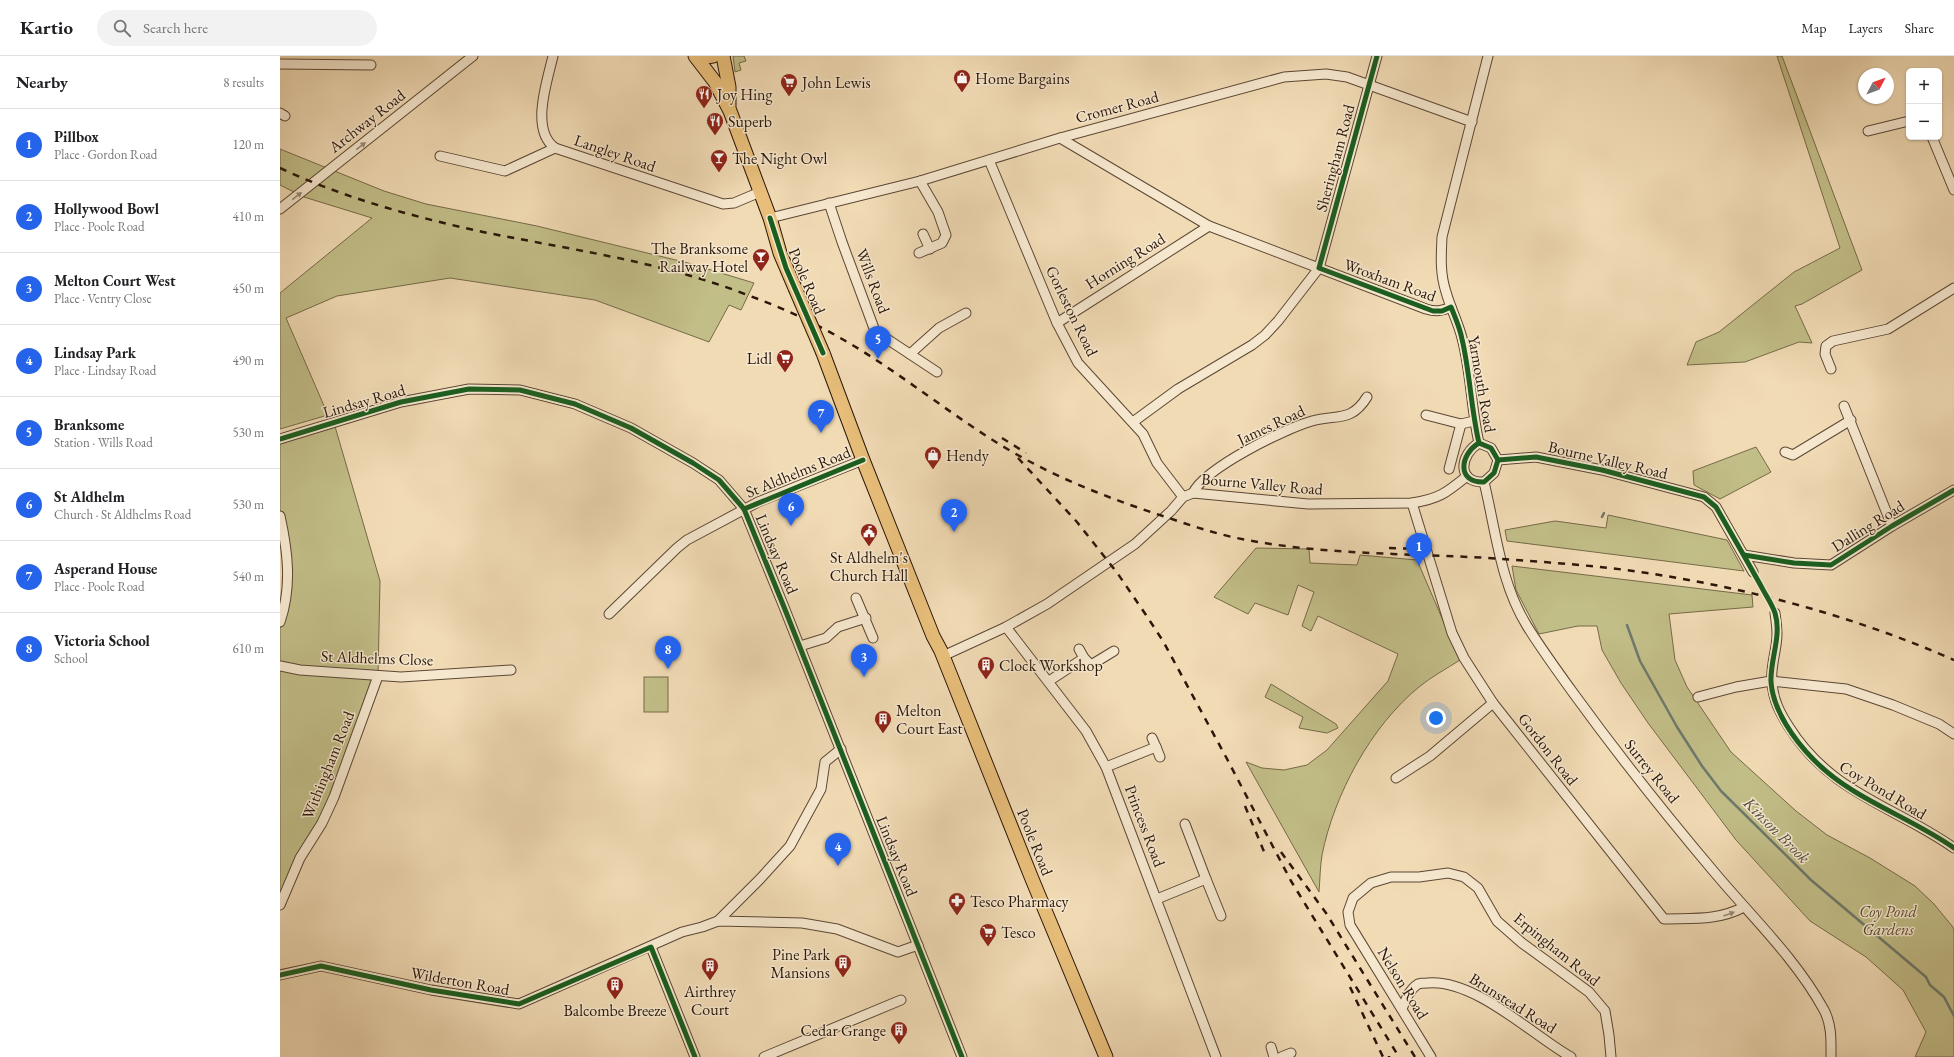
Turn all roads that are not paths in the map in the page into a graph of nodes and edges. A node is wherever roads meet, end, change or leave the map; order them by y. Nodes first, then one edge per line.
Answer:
1 (473, 56) edge
2 (553, 56) edge
3 (696, 56) edge
4 (713, 56) edge
5 (723, 56) edge
6 (1377, 56) edge
7 (1488, 56) edge
8 (280, 64) edge
9 (371, 65) dead end
10 (1369, 85) junction
11 (730, 111) junction
12 (1472, 122) junction
13 (1906, 123) edge
14 (1868, 131) dead end
15 (1060, 138) junction
16 (1933, 140) edge
17 (555, 148) junction
18 (440, 156) dead end
19 (989, 160) junction
20 (920, 181) junction
21 (1954, 190) edge
22 (760, 192) junction
23 (829, 203) junction
24 (280, 209) edge
25 (770, 218) junction
26 (1209, 226) junction
27 (924, 234) dead end
28 (930, 248) junction
29 (920, 254) dead end
30 (1320, 268) junction
31 (1954, 288) edge
32 (1451, 307) junction
33 (966, 313) dead end
34 (1057, 323) junction
35 (910, 354) junction
36 (1831, 369) dead end
37 (937, 372) dead end
38 (1367, 397) dead end
39 (1844, 406) dead end
40 (1426, 415) dead end
41 (1851, 420) junction
42 (1474, 421) junction
43 (1133, 422) junction
44 (1461, 424) junction
45 (280, 439) edge
46 (1479, 443) junction
47 (1785, 452) dead end
48 (862, 460) junction
49 (1498, 460) junction
50 (1449, 469) dead end
51 (1467, 476) junction
52 (1484, 482) junction
53 (1954, 490) edge
54 (1193, 493) junction
55 (1183, 497) junction
56 (1412, 503) junction
57 (744, 509) junction
58 (280, 516) edge
59 (1892, 526) junction
60 (1744, 555) junction
61 (1753, 572) dead end
62 (856, 598) dead end
63 (1775, 613) dead end
64 (609, 614) dead end
65 (866, 618) junction
66 (280, 622) edge
67 (1006, 627) junction
68 (873, 638) dead end
69 (800, 646) junction
70 (1079, 649) dead end
71 (1114, 651) dead end
72 (942, 654) junction
73 (1084, 658) junction
74 (280, 666) edge
75 (511, 670) dead end
76 (378, 676) junction
77 (1049, 681) junction
78 (1771, 681) junction
79 (1698, 697) dead end
80 (1493, 703) junction
81 (1954, 734) edge
82 (841, 749) junction
83 (1160, 756) dead end
84 (1106, 767) junction
85 (1396, 778) dead end
86 (1185, 824) dead end
87 (1954, 848) edge
88 (1206, 880) junction
89 (1157, 899) junction
90 (280, 905) edge
91 (1744, 907) junction
92 (1221, 916) dead end
93 (718, 921) junction
94 (1350, 926) joint
95 (918, 945) junction
96 (651, 947) junction
97 (280, 975) edge
98 (901, 1000) dead end
99 (1402, 1009) junction
100 (1271, 1047) dead end
101 (1291, 1053) dead end
102 (695, 1057) edge
103 (764, 1057) edge
104 (962, 1057) edge
105 (1106, 1057) edge
106 (1216, 1057) edge
107 (1274, 1057) edge
108 (1281, 1057) edge
109 (1431, 1057) edge
110 (1571, 1057) edge
111 (1611, 1057) edge
112 (1831, 1057) edge

24 -> 1 street, Archway Road
2 - 17 street, Langley Road
3 - 4 highway
3 - 11 highway, Poole Road
5 - 11 highway, Poole Road
6 - 10 street, Sheringham Road
7 - 12 street, Yarmouth Road
8 - 9 street
10 - 12 street, Cromer Road
10 - 15 street, Cromer Road
10 - 30 street, Sheringham Road
11 - 22 highway, Poole Road
12 - 32 street, Yarmouth Road
13 - 14 street
15 - 19 street, Cromer Road
15 - 26 street, Wroxham Road
16 - 21 street
17 - 18 street
17 - 22 street, Langley Road
19 - 20 street, Cromer Road
19 - 34 street, Gorleston Road
20 - 23 street, Cromer Road
20 - 28 street
22 - 25 highway, Poole Road
23 - 25 street, Cromer Road
23 - 35 street, Wills Road
25 - 48 highway, Poole Road, bridge
26 - 30 street, Wroxham Road
26 - 34 street, Horning Road
27 - 28 street
28 - 29 street
30 - 32 street, Wroxham Road
30 - 43 street, Sheringham Road
31 - 36 street
32 - 42 street, Yarmouth Road
33 - 35 street
34 - 43 street, Gorleston Road
35 - 37 street, Wills Road
38 - 54 street, James Road
39 - 41 street
40 - 44 street
41 - 47 street
41 - 59 street
42 - 44 street
42 - 46 street, Yarmouth Road
43 - 55 street, Gorleston Road
44 - 50 street
45 - 57 street, Lindsay Road
46 - 49 street
46 - 51 street
48 - 57 street, St Aldhelms Road
48 - 72 highway, Poole Road
49 - 52 street
49 - 60 street, Bourne Valley Road
51 - 52 street
51 - 56 street, Bourne Valley Road
52 - 91 street, Surrey Road
53 - 59 street, Dalling Road
54 - 55 street, Bourne Valley Road
54 - 56 street, Bourne Valley Road
55 - 67 street, Bourne Valley Road
56 - 80 street, Gordon Road
57 - 64 street, St Aldhelms Road
57 - 69 street, Lindsay Road
58 - 66 street
59 - 60 street, Dalling Road
60 - 61 street
62 - 65 street
63 - 78 street, Coy Pond Road
65 - 68 street
65 - 69 street
67 - 72 street, Bourne Valley Road
67 - 77 street, Princess Road
69 - 82 street, Lindsay Road
70 - 73 street
71 - 73 street
72 - 105 highway, Poole Road
73 - 77 street
74 - 76 street, St Aldhelms Close
75 - 76 street, St Aldhelms Close
76 - 90 street, Withingham Road
77 - 84 street, Princess Road
78 - 79 street
78 - 81 street
78 - 87 street, Coy Pond Road
80 - 85 street
80 -> 91 street, Gordon Road
82 - 93 street
82 - 95 street, Lindsay Road
83 - 84 street
84 - 89 street, Princess Road
86 - 88 street
88 - 89 street
88 - 92 street
89 - 106 street, Princess Road
91 - 112 street, Surrey Road
93 - 95 street, Wilderton Road
93 - 96 street, Wilderton Road
94 - 99 street, Nelson Road
94 - 111 street, Erpingham Road
95 - 104 street, Lindsay Road
96 - 97 street, Wilderton Road
96 - 102 street
98 - 103 street
99 - 109 street, Nelson Road
99 - 110 street, Brunstead Road
100 - 107 street
101 - 108 street

